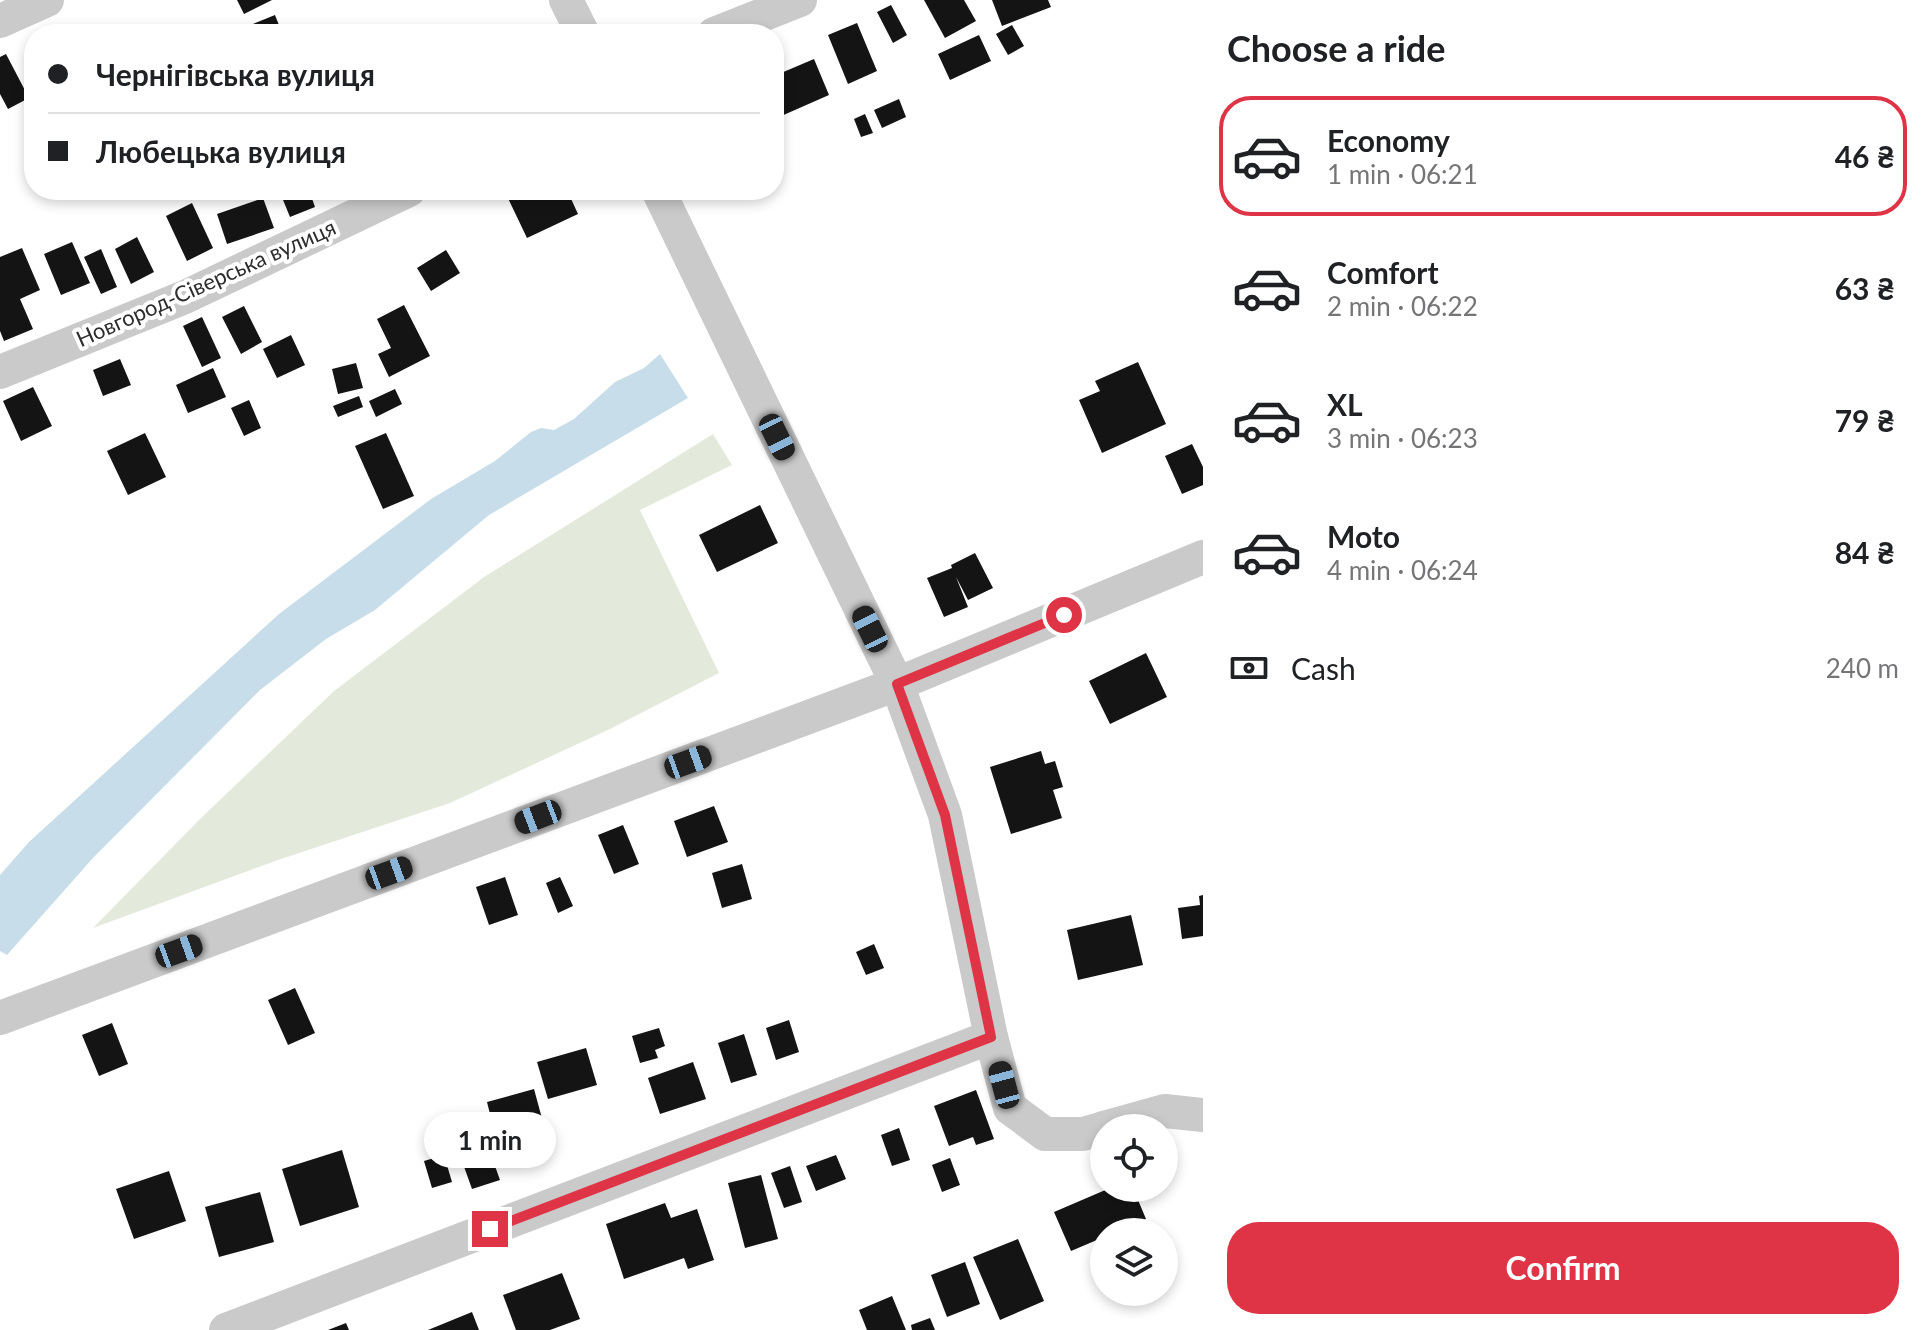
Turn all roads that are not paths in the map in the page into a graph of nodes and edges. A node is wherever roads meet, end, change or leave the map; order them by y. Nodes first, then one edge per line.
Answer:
1 (47, 0) edge
2 (566, 0) edge
3 (800, 0) edge
4 (0, 21) edge
5 (578, 24) edge
6 (739, 24) edge
7 (388, 200) edge
8 (663, 200) edge
9 (0, 372) edge
10 (1203, 557) edge
11 (897, 684) junction
12 (0, 1018) edge
13 (991, 1037) junction
14 (1154, 1114) edge
15 (1203, 1115) edge
16 (1090, 1131) edge
17 (226, 1330) edge

1 - 4 street
2 - 5 street
3 - 6 street
7 - 9 street, Новгород-Сіверська вулиця
8 - 11 street
10 - 11 street
11 - 12 street
11 - 13 street
13 - 16 street
13 - 17 street
14 - 15 street

